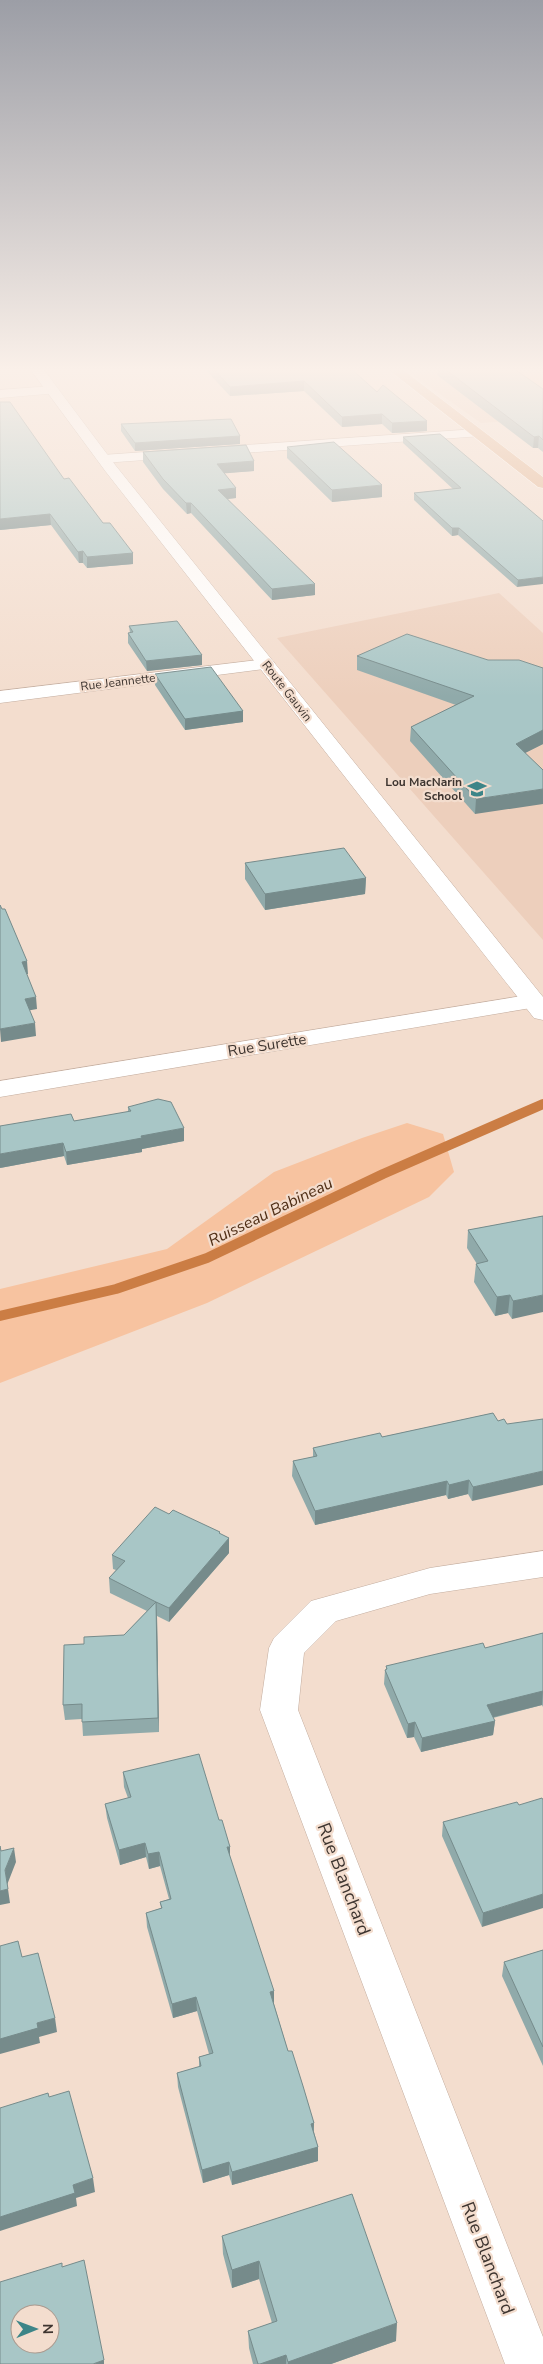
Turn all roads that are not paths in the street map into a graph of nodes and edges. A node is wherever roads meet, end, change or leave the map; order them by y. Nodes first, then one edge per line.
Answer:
1 (117, 476) edge
2 (266, 664) junction
3 (0, 696) edge
4 (538, 1007) edge
5 (0, 1089) edge
6 (543, 1564) edge
7 (532, 2364) edge

1 - 2 street, Route Gauvin
2 - 3 street, Rue Jeannette
2 - 4 street, Route Gauvin
4 - 5 street, Rue Surette
6 - 7 street, Rue Blanchard

